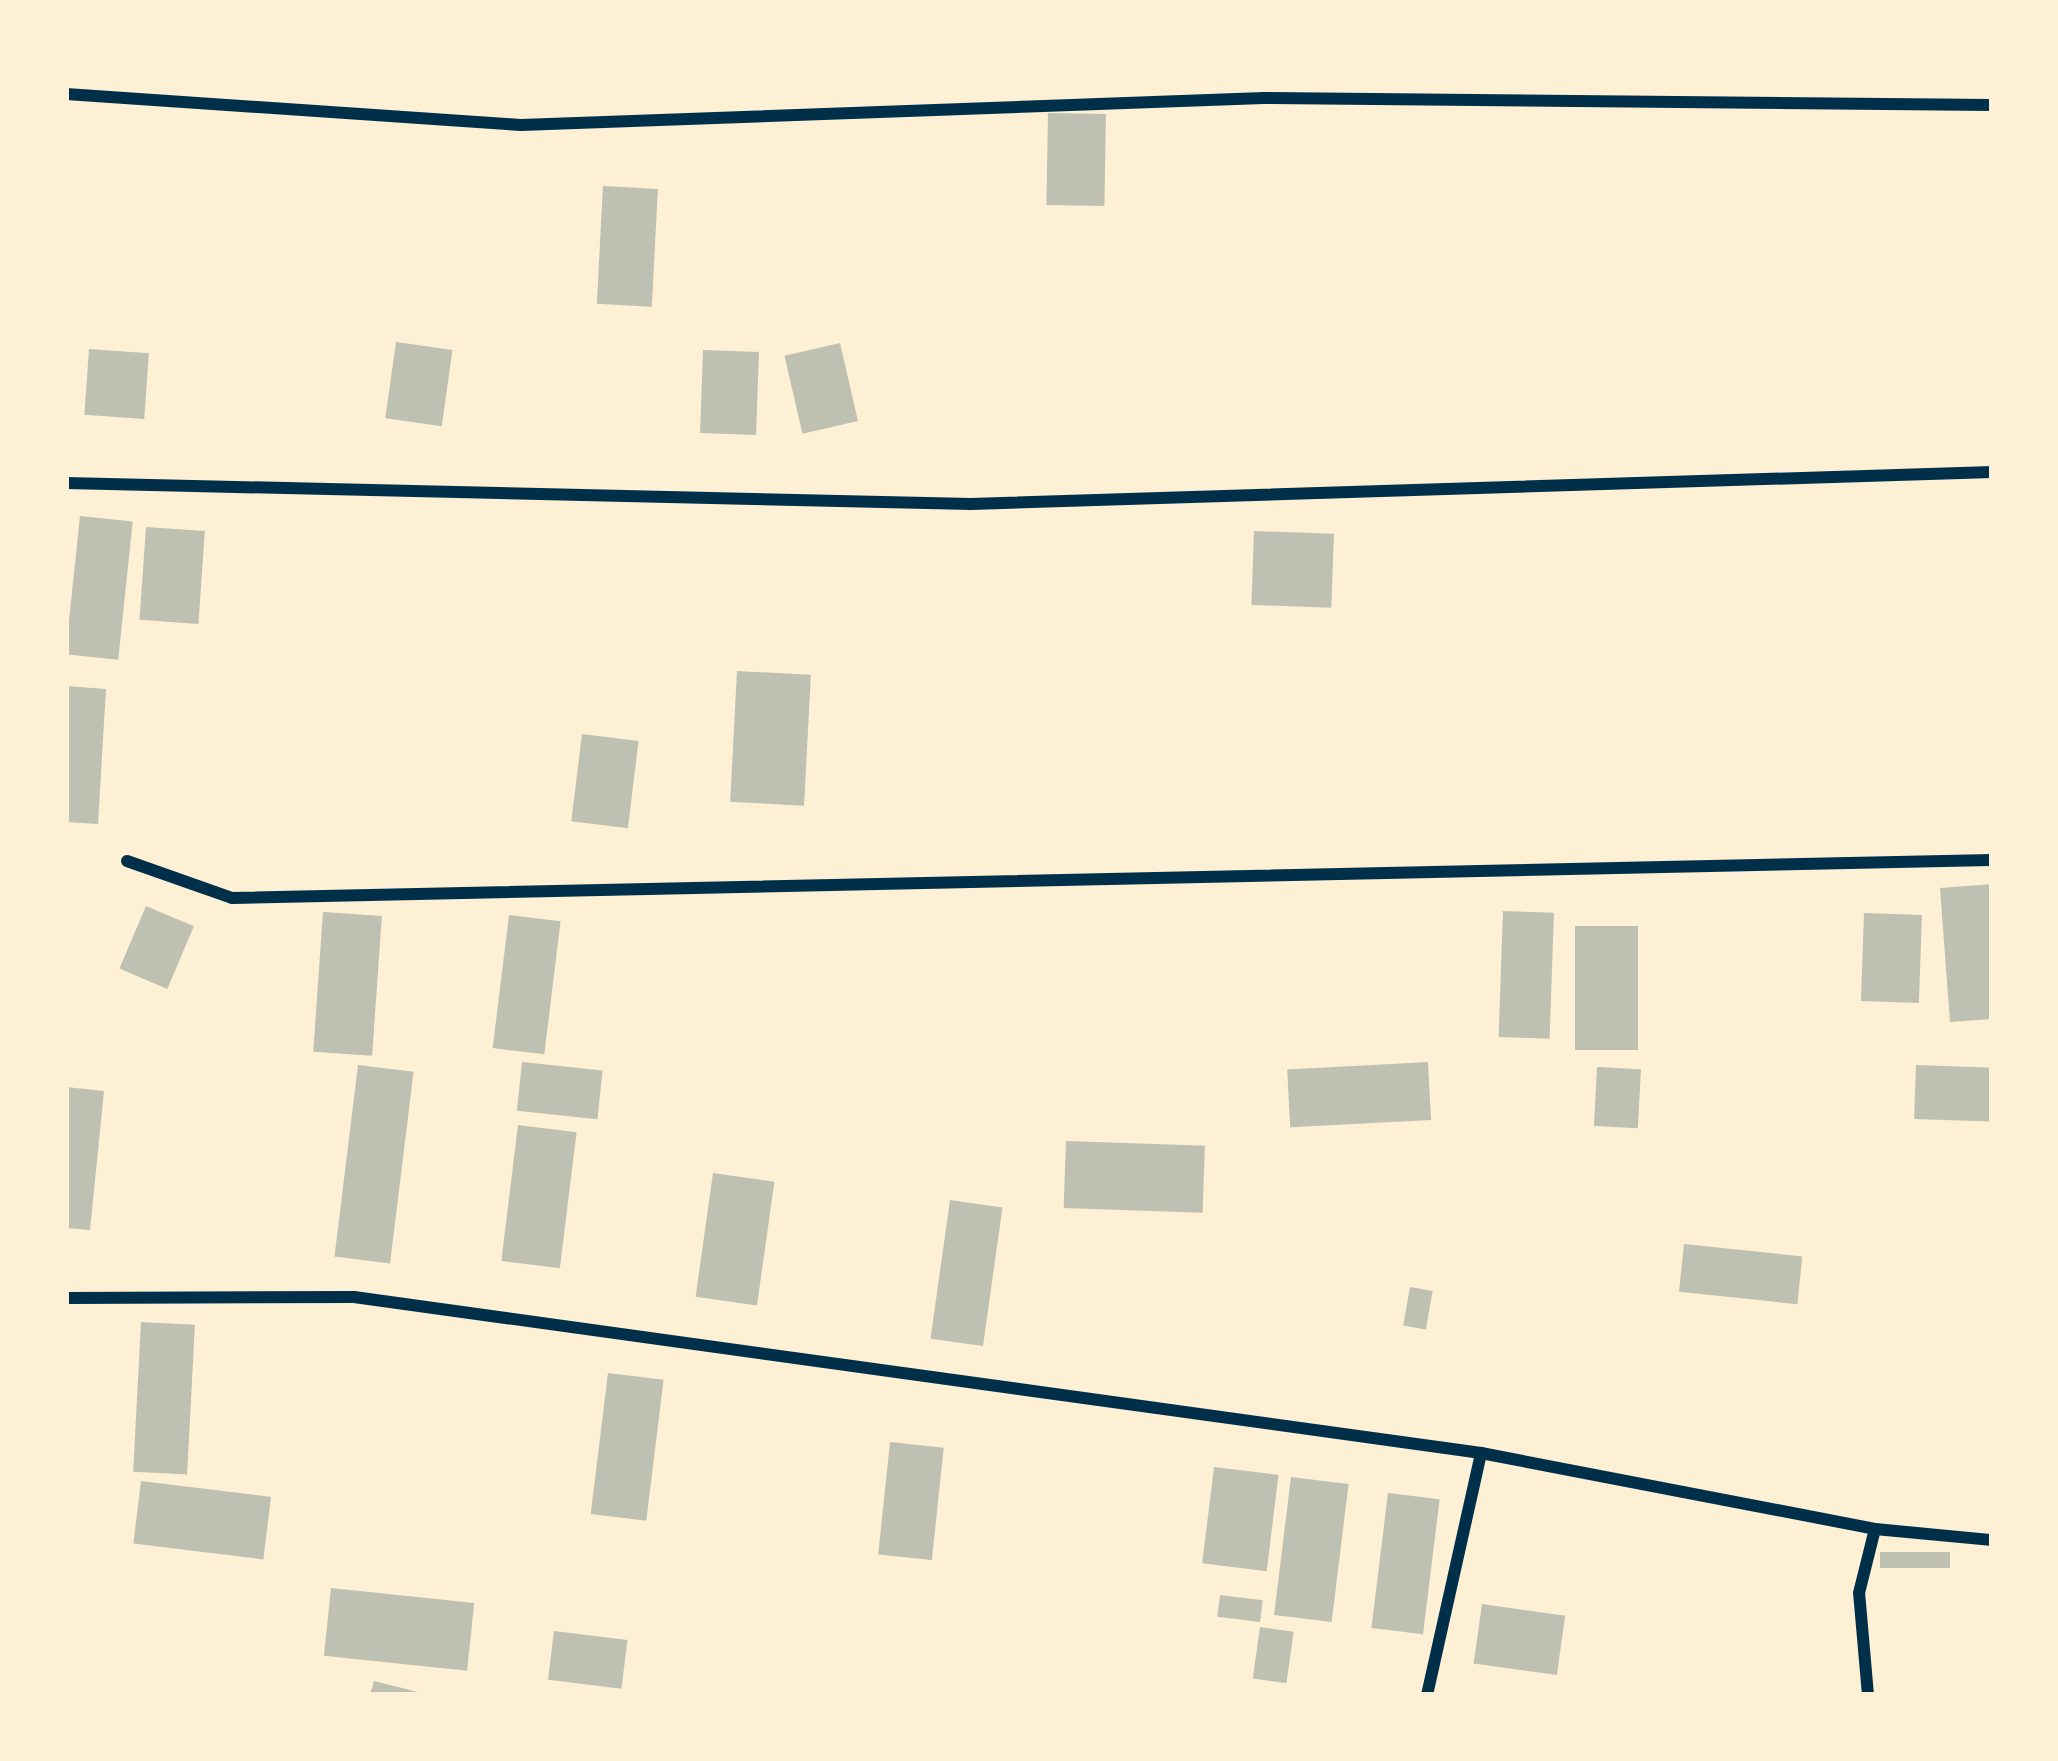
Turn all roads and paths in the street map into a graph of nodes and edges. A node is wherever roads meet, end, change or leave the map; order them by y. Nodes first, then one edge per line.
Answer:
1 (66, 94) edge
2 (1992, 105) edge
3 (1992, 472) edge
4 (66, 483) edge
5 (1992, 860) edge
6 (128, 862) dead end
7 (66, 1298) edge
8 (1481, 1453) junction
9 (1875, 1528) junction
10 (1992, 1540) edge
11 (1426, 1695) edge
12 (1868, 1695) edge

1 - 2 street
3 - 4 street
5 - 6 street
7 - 8 street
8 - 9 street
8 - 11 street
9 - 10 street
9 - 12 street

